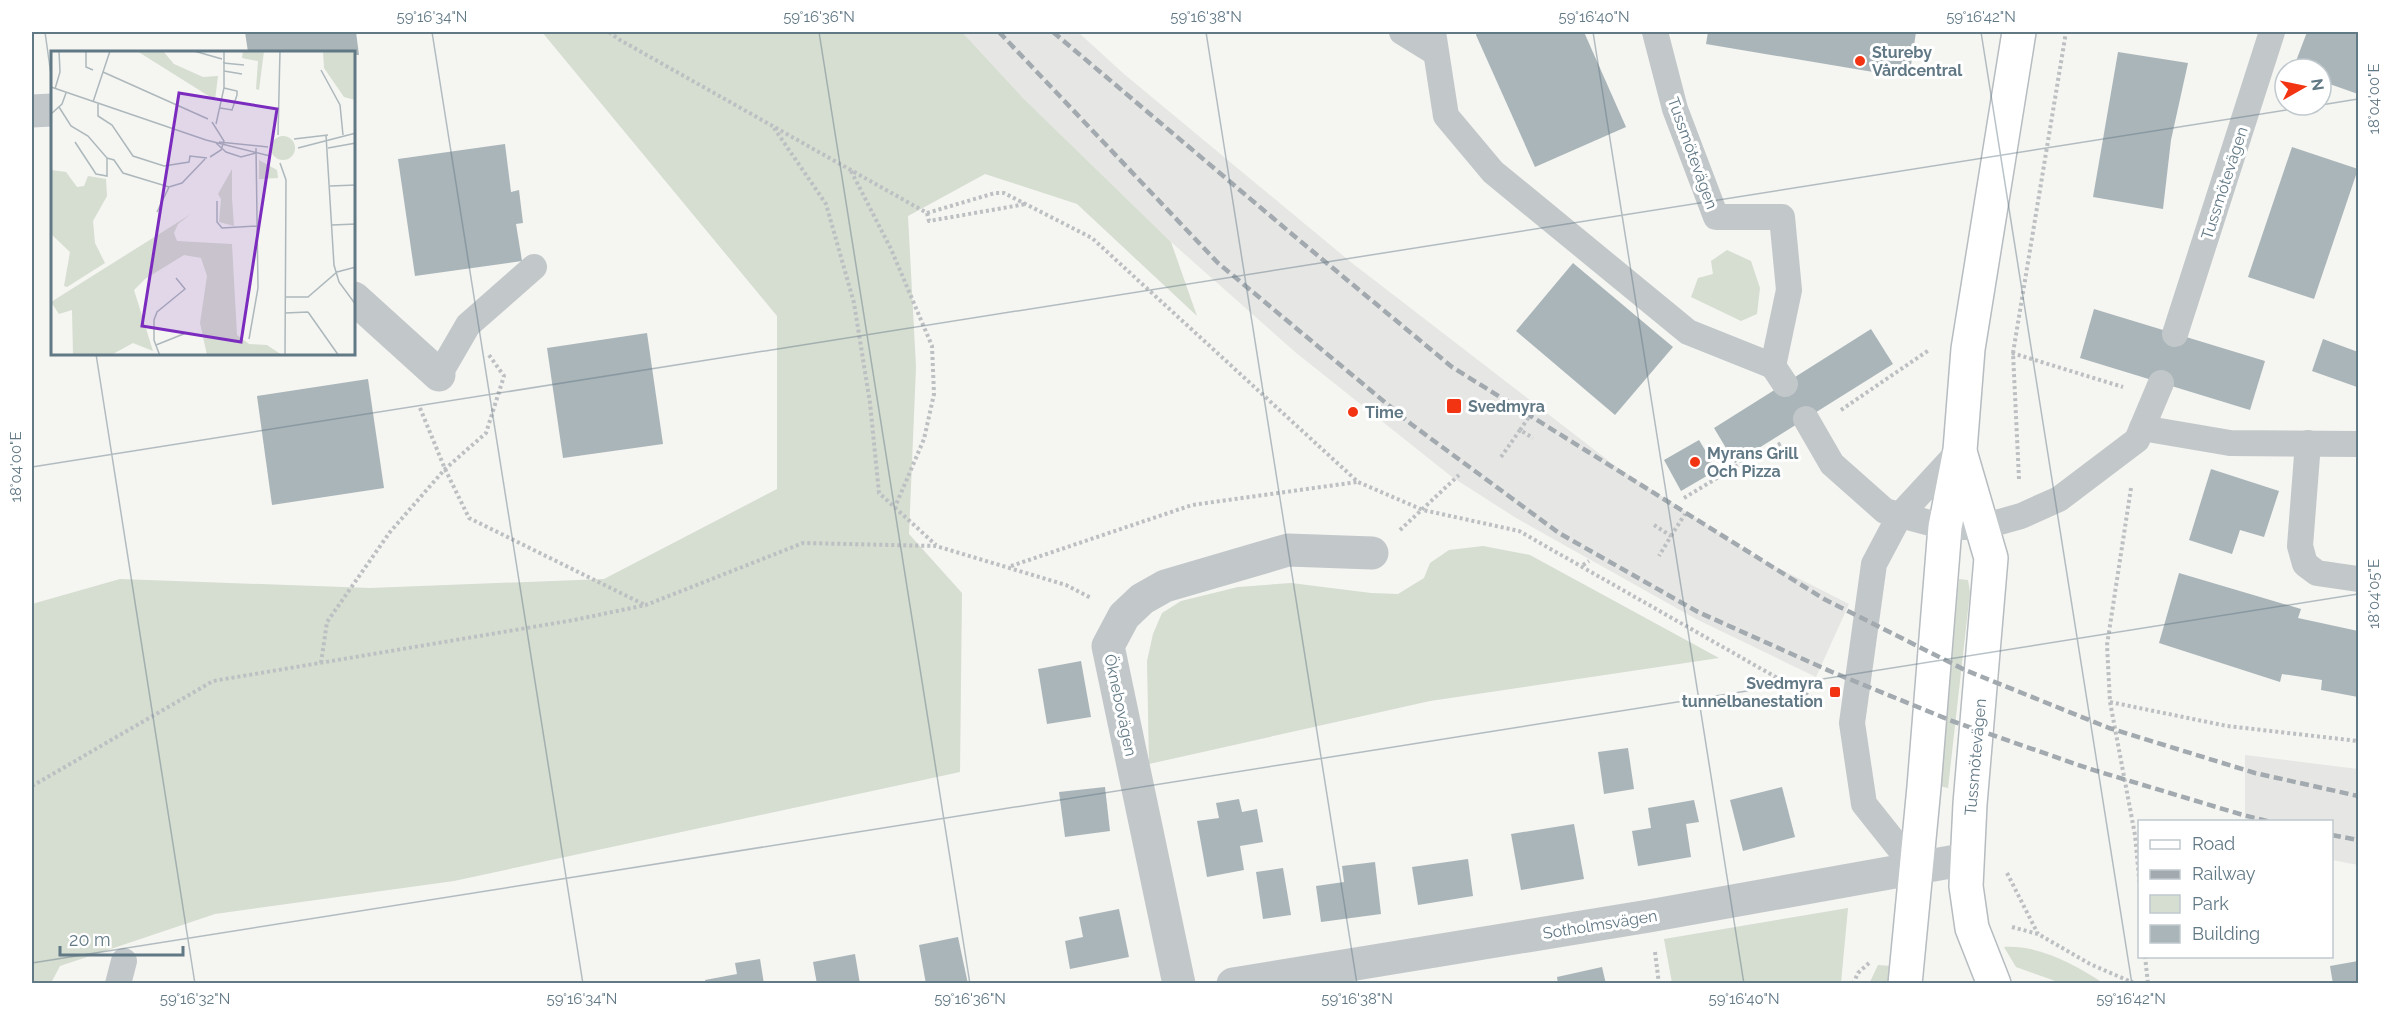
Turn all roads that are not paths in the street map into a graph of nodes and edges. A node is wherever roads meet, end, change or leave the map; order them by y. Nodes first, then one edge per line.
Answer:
1 (1402, 32) edge
2 (1655, 32) edge
3 (2019, 32) edge
4 (2272, 32) edge
5 (1435, 42) edge
6 (51, 110) edge
7 (32, 111) edge
8 (534, 267) dead end
9 (356, 300) edge
10 (2175, 334) dead end
11 (439, 375) joint
12 (2158, 390) road end
13 (1806, 418) dead end
14 (2140, 434) junction
15 (2308, 443) junction
16 (2358, 444) edge
17 (1960, 450) junction
18 (1900, 515) junction
19 (1982, 526) junction
20 (1945, 527) junction
21 (1372, 553) dead end
22 (2358, 579) edge
23 (1967, 859) junction
24 (1915, 868) junction
25 (1179, 984) edge
26 (1233, 984) edge
27 (1905, 984) edge
28 (1994, 984) edge

1 - 5 lane
2 - 5 lane, Tussmötevägen
3 - 17 street, Tussmötevägen
4 - 10 lane, Tussmötevägen
6 - 7 street
8 - 11 lane
9 - 11 street
12 - 14 lane
13 - 18 lane
14 - 15 lane
14 - 19 lane
15 - 16 lane
15 - 22 lane
17 - 18 lane
17 - 19 street, Tussmötevägen
17 - 20 street, Tussmötevägen
18 - 20 lane
18 - 24 lane
19 - 20 lane
19 - 23 street, Tussmötevägen
20 - 24 street, Tussmötevägen
21 - 25 street, Öknebovägen
23 - 24 street, Sotholmsvägen
23 - 28 street, Tussmötevägen
24 - 26 street, Sotholmsvägen
24 - 27 street, Tussmötevägen

